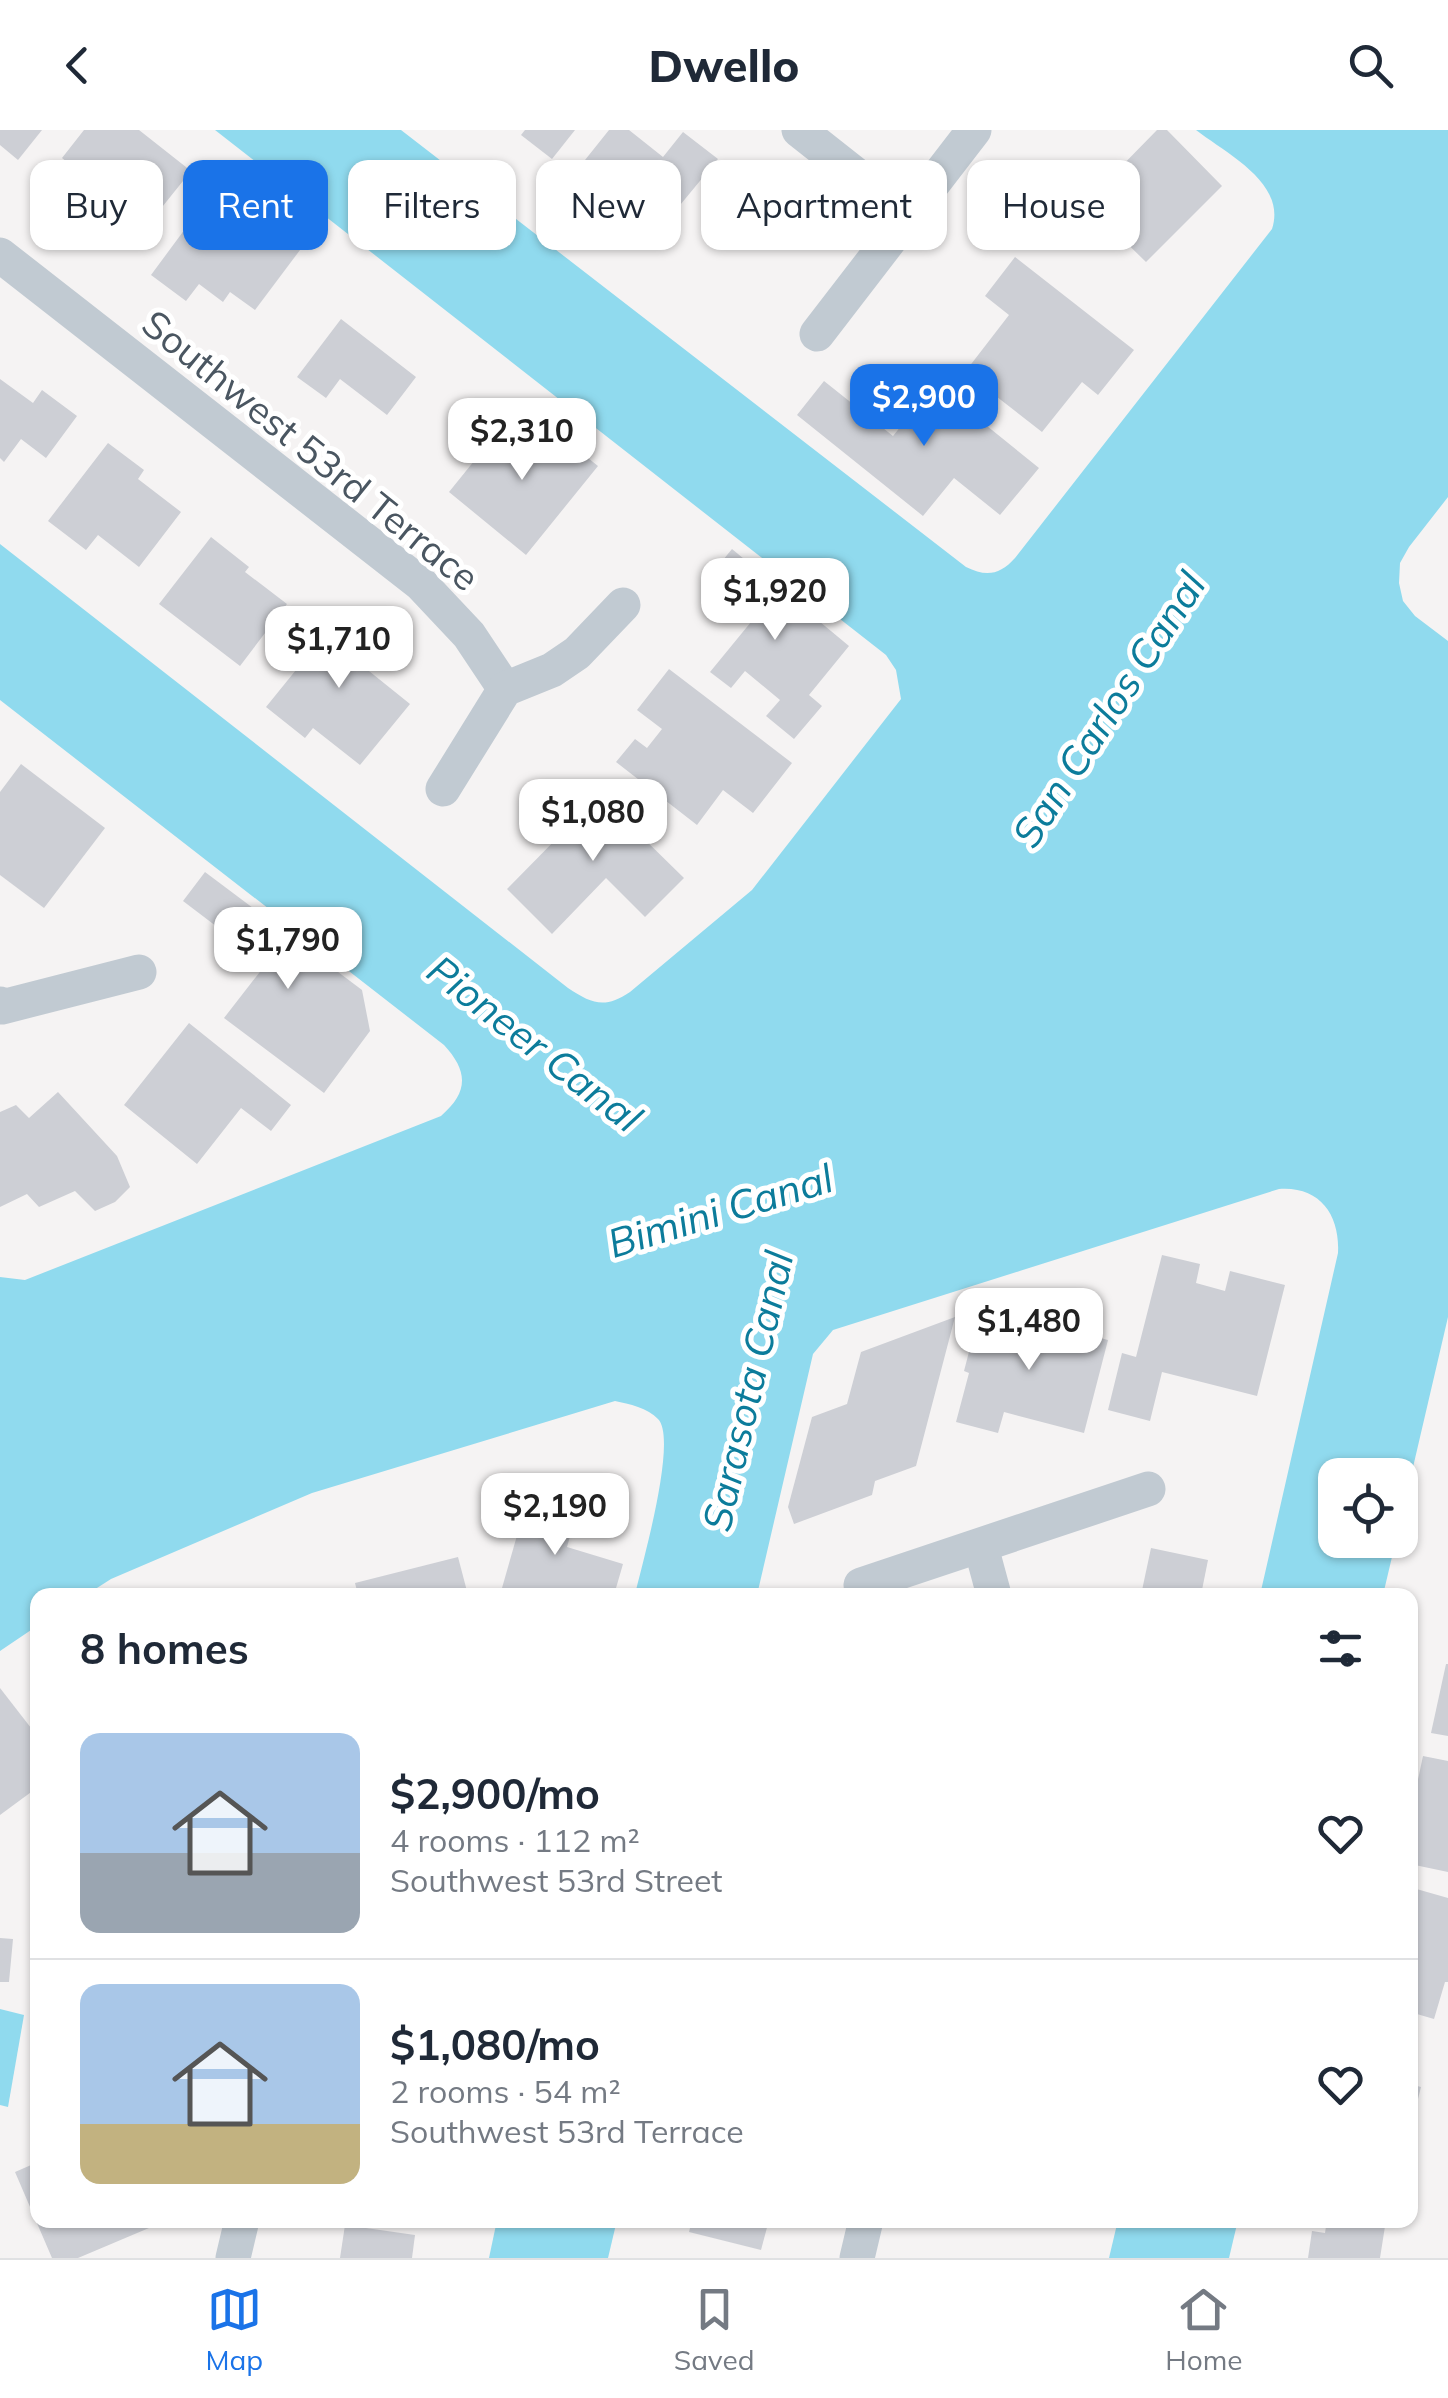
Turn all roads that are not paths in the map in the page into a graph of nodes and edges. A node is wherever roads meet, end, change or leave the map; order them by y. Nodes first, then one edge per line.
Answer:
1 (799, 130) edge
2 (974, 130) edge
3 (837, 160) edge
4 (947, 165) edge
5 (882, 250) edge
6 (0, 255) edge
7 (817, 334) dead end
8 (624, 606) dead end
9 (505, 689) junction
10 (443, 789) dead end
11 (138, 972) dead end
12 (0, 1004) edge
13 (1148, 1489) dead end
14 (980, 1547) junction
15 (861, 1585) dead end
16 (992, 1588) edge
17 (240, 2228) edge
18 (864, 2228) edge
19 (233, 2258) edge
20 (857, 2258) edge

1 - 3 street
2 - 4 street
5 - 7 street
6 - 9 street, Southwest 53rd Terrace
8 - 9 street
9 - 10 street
11 - 12 street
13 - 14 street
14 - 15 street
14 - 16 street
17 - 19 street
18 - 20 street

